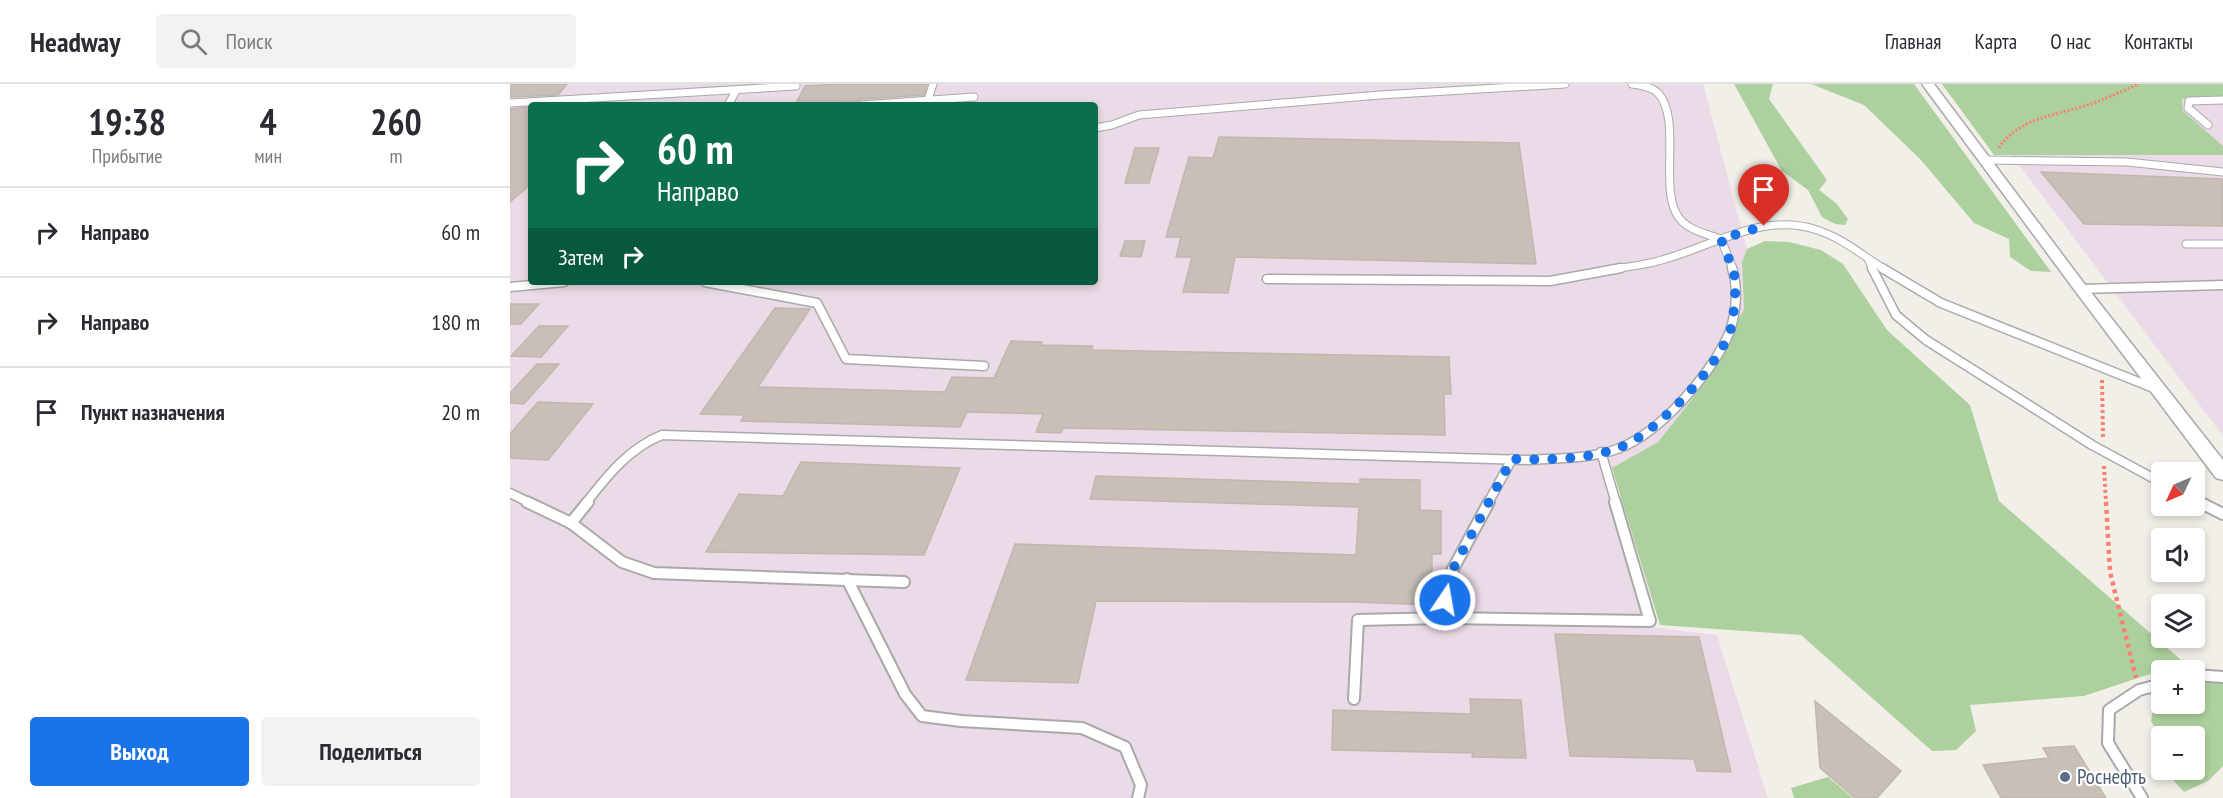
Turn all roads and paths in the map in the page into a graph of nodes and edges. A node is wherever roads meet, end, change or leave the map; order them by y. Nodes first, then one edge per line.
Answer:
1 (933, 84) edge
2 (1379, 84) edge
3 (1565, 84) edge
4 (1632, 84) edge
5 (1928, 84) edge
6 (2139, 84) edge
7 (796, 86) dead end
8 (736, 91) junction
9 (1380, 95) junction
10 (974, 97) dead end
11 (928, 100) junction
12 (2223, 100) edge
13 (528, 102) edge
14 (529, 102) edge
15 (730, 102) edge
16 (901, 102) edge
17 (510, 103) edge
18 (2208, 125) dead end
19 (1098, 127) edge
20 (1989, 160) junction
21 (2223, 172) edge
22 (1721, 239) junction
23 (2186, 244) dead end
24 (2223, 244) edge
25 (1868, 259) junction
26 (1267, 279) dead end
27 (532, 285) edge
28 (721, 285) edge
29 (2223, 285) edge
30 (510, 287) edge
31 (2081, 289) junction
32 (984, 366) dead end
33 (2102, 368) junction
34 (2159, 390) junction
35 (1601, 452) junction
36 (2104, 452) junction
37 (1512, 459) junction
38 (2223, 473) edge
39 (2151, 477) edge
40 (510, 493) edge
41 (2205, 505) edge
42 (2223, 514) edge
43 (571, 523) junction
44 (847, 579) junction
45 (904, 582) dead end
46 (1445, 618) junction
47 (2205, 676) edge
48 (2223, 677) edge
49 (2151, 687) edge
50 (2139, 690) junction
51 (1354, 699) dead end
52 (1138, 798) edge
53 (2142, 798) edge

1 - 11 lane
2 - 9 lane
3 - 9 lane
4 - 22 lane
5 - 20 street
6 - 20 path
7 - 8 lane
8 - 14 lane
8 - 15 lane
9 - 19 lane
10 - 11 lane
11 - 16 lane
12 - 18 lane
13 - 17 lane
20 - 21 lane
20 - 31 street
22 - 25 lane
22 - 26 lane
22 - 35 lane
23 - 24 lane
25 - 33 lane
25 - 36 lane
27 - 30 lane
28 - 32 lane
29 - 31 lane
31 - 34 street
33 - 34 lane
33 - 36 path
34 - 38 street
35 - 37 lane
35 - 46 lane
36 - 39 lane
36 - 50 path
37 - 43 lane
37 - 46 lane
40 - 43 lane
41 - 42 lane
43 - 44 lane
44 - 45 lane
44 - 52 lane
46 - 51 lane
47 - 48 lane
49 - 50 lane
50 - 53 lane

